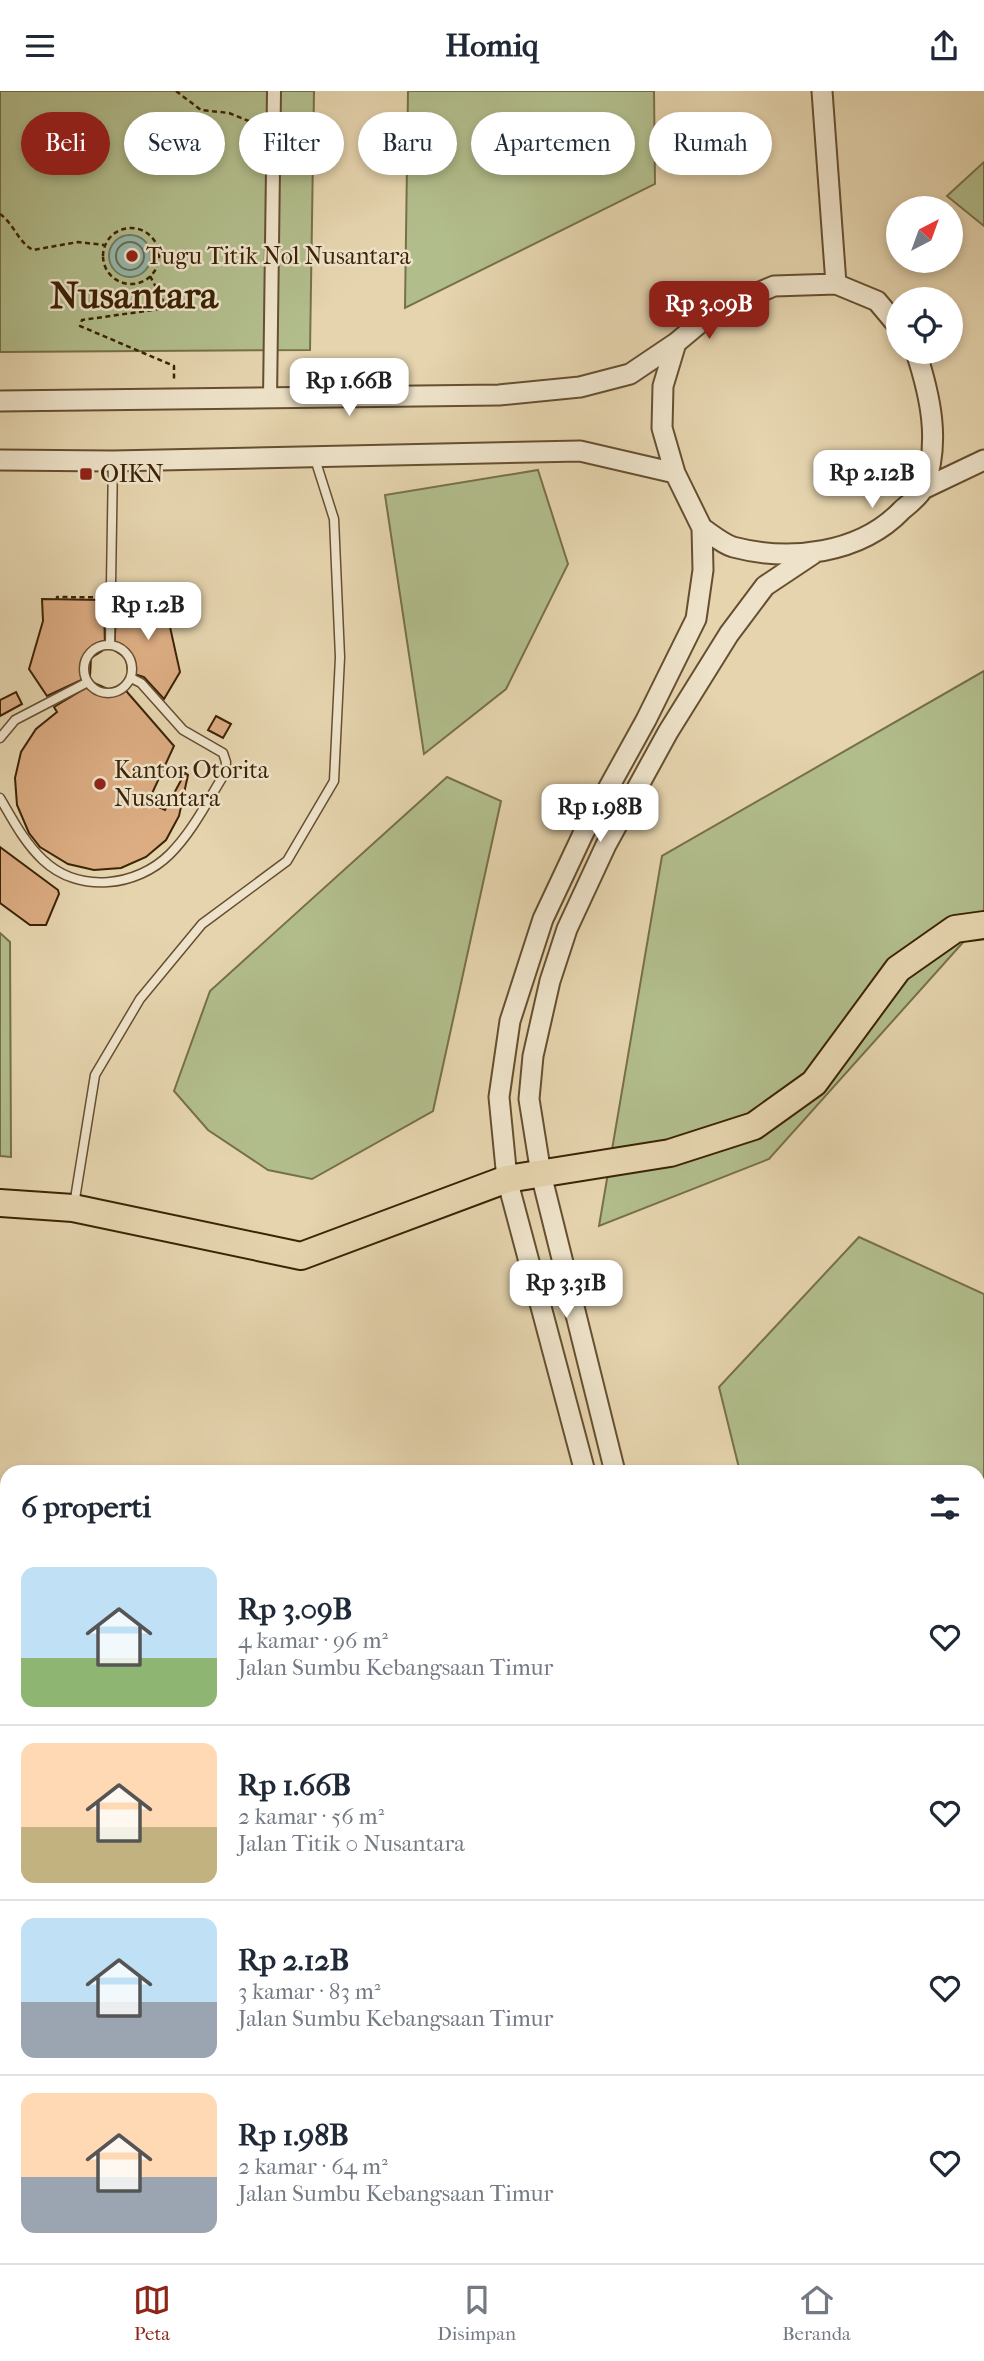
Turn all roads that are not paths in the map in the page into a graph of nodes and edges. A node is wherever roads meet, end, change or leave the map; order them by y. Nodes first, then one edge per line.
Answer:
1 (274, 91) edge
2 (822, 91) edge
3 (836, 284) junction
4 (886, 312) edge
5 (676, 343) junction
6 (920, 364) edge
7 (270, 399) junction
8 (0, 401) edge
9 (315, 458) junction
10 (0, 460) edge
11 (984, 460) edge
12 (113, 461) junction
13 (675, 473) junction
14 (923, 489) junction
15 (702, 528) junction
16 (813, 554) junction
17 (110, 645) junction
18 (131, 678) junction
19 (88, 682) junction
20 (0, 738) edge
21 (0, 798) edge
22 (984, 925) edge
23 (541, 1174) junction
24 (508, 1179) junction
25 (0, 1203) edge
26 (73, 1208) junction
27 (583, 1465) edge
28 (613, 1465) edge

1 - 7 street
2 - 3 street
3 - 4 street
3 - 5 street
5 - 7 street
5 - 13 street
6 - 14 street
7 - 8 street
9 - 12 street
9 - 13 street
9 - 26 lane
10 - 12 street
11 - 14 street
12 - 17 lane
13 - 15 street
14 - 16 street
15 - 16 street
15 - 24 street
16 - 23 street
17 - 18 lane
17 - 19 lane
18 - 19 lane
18 - 21 lane
19 - 20 lane
22 - 23 highway
23 - 24 highway
23 - 28 street
24 - 26 highway
24 - 27 street
25 - 26 highway

